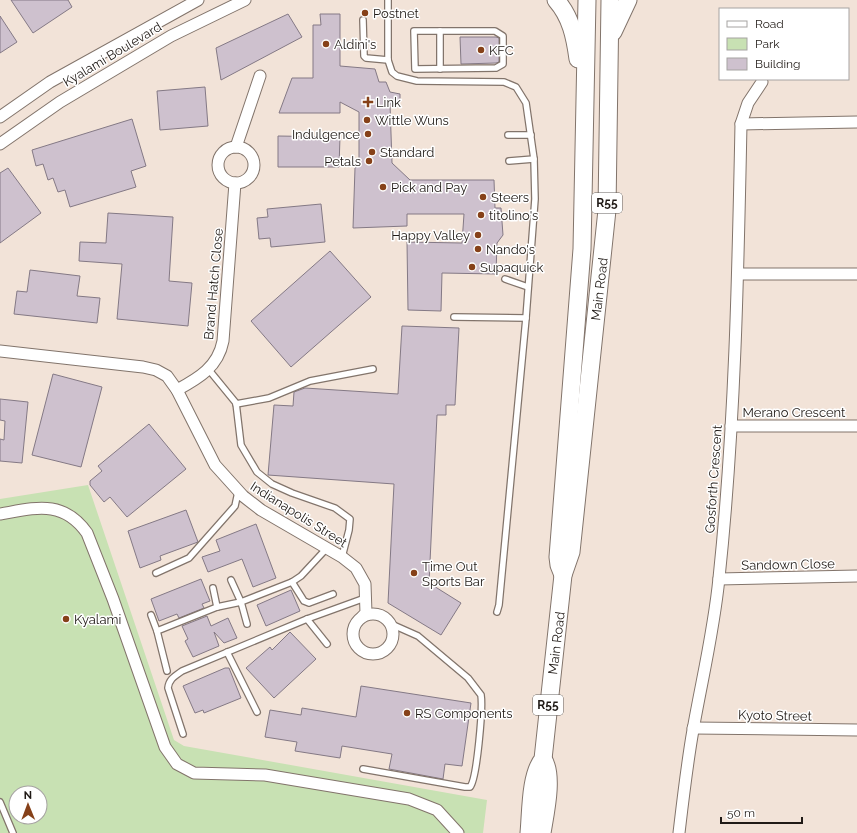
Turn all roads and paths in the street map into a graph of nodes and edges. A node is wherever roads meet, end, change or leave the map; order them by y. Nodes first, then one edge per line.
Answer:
1 (198, 0) edge
2 (245, 0) edge
3 (388, 0) edge
4 (556, 0) edge
5 (587, 0) edge
6 (610, 0) edge
7 (628, 0) edge
8 (363, 20) dead end
9 (440, 31) junction
10 (609, 42) junction
11 (388, 60) junction
12 (415, 69) junction
13 (440, 69) junction
14 (260, 76) dead end
15 (408, 79) junction
16 (762, 82) dead end
17 (584, 94) junction
18 (0, 116) edge
19 (857, 122) edge
20 (741, 124) junction
21 (531, 135) junction
22 (508, 136) dead end
23 (0, 144) edge
24 (236, 147) junction
25 (534, 159) junction
26 (509, 161) dead end
27 (235, 183) junction
28 (738, 274) junction
29 (857, 274) edge
30 (505, 279) dead end
31 (528, 288) junction
32 (454, 317) dead end
33 (526, 318) junction
34 (0, 351) edge
35 (373, 368) dead end
36 (209, 370) junction
37 (177, 390) junction
38 (236, 404) junction
39 (731, 426) junction
40 (857, 426) edge
41 (238, 492) junction
42 (0, 514) edge
43 (327, 548) junction
44 (342, 557) junction
45 (156, 573) dead end
46 (563, 575) junction
47 (857, 576) edge
48 (719, 579) junction
49 (231, 580) dead end
50 (292, 582) junction
51 (213, 588) dead end
52 (333, 594) dead end
53 (365, 598) junction
54 (241, 602) junction
55 (217, 607) junction
56 (497, 612) dead end
57 (151, 616) dead end
58 (363, 616) junction
59 (307, 619) junction
60 (247, 624) dead end
61 (391, 624) junction
62 (157, 631) junction
63 (327, 644) dead end
64 (227, 652) junction
65 (167, 671) dead end
66 (257, 712) dead end
67 (693, 728) junction
68 (857, 730) edge
69 (183, 734) dead end
70 (543, 759) junction
71 (363, 769) dead end
72 (0, 802) edge
73 (14, 833) edge
74 (458, 833) edge
75 (529, 833) edge
76 (542, 833) edge
77 (679, 833) edge

1 - 18 street, Kyalami Boulevard
2 - 23 street, Kyalami Boulevard
3 - 11 lane
4 - 17 main road
5 - 17 main road, Main Road / R55
6 - 10 main road, Main Road / R55
7 - 10 main road
8 - 11 lane
9 - 12 lane
9 - 13 lane
9 - 13 lane
10 - 46 main road, Main Road / R55
11 - 15 lane
12 - 13 lane
12 - 15 lane
14 - 24 street
15 - 21 lane
16 - 20 street, Gosforth Crescent
17 - 46 main road, Main Road / R55
19 - 20 street
20 - 28 street, Gosforth Crescent
21 - 22 lane
21 - 25 lane
24 - 27 street
24 - 27 street
25 - 26 lane
25 - 31 lane
27 - 36 street, Brand Hatch Close
28 - 29 street
28 - 39 street, Gosforth Crescent
30 - 31 lane
31 - 33 lane
32 - 33 lane
33 - 56 lane
34 - 37 street, Indianapolis Street
35 - 38 lane
36 - 37 street, Brand Hatch Close
36 - 38 lane
37 - 41 street, Indianapolis Street
38 - 44 lane
39 - 40 street, Merano Crescent
39 - 48 street, Gosforth Crescent
41 - 43 street, Indianapolis Street
41 - 45 lane
42 - 74 street
43 - 44 street, Indianapolis Street
43 - 50 lane
44 - 53 street, Indianapolis Street
46 - 70 main road, Main Road / R55
47 - 48 street, Sandown Close
48 - 67 street, Gosforth Crescent
49 - 54 lane
50 - 52 lane
50 - 54 lane
51 - 55 lane
53 - 58 street, Indianapolis Street
53 - 59 lane
54 - 55 lane
54 - 60 lane
55 - 62 lane
57 - 62 lane
58 - 61 street
58 - 61 street
59 - 63 lane
59 - 64 lane
61 - 71 lane
62 - 65 lane
64 - 66 lane
64 - 69 lane
67 - 68 street, Kyoto Street
67 - 77 street, Gosforth Crescent
70 - 75 main road, Main Road / R55
70 - 76 main road, Main Road / R55
72 - 73 lane

